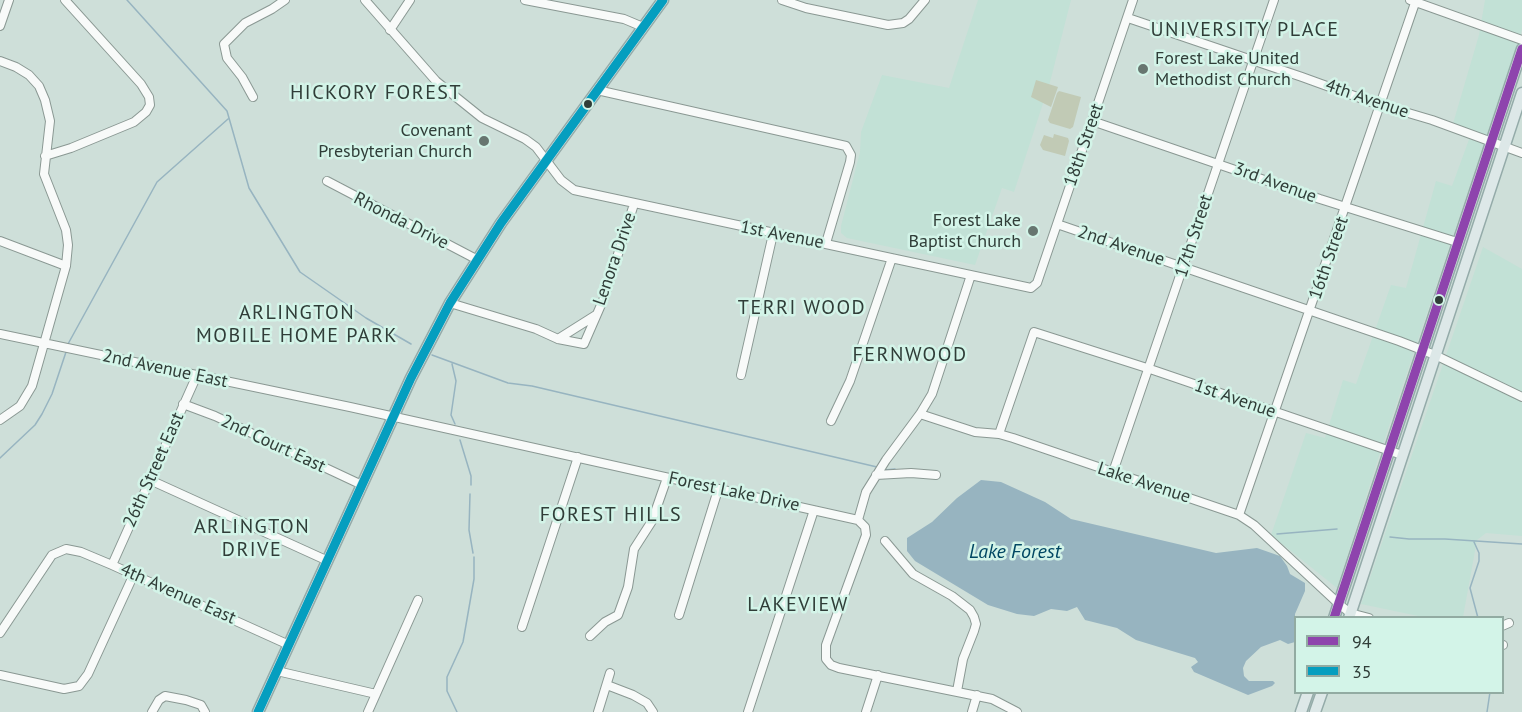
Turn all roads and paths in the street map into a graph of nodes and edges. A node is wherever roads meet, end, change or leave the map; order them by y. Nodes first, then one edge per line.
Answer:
1 (9, 0) edge
2 (65, 0) edge
3 (285, 0) edge
4 (365, 0) edge
5 (410, 0) edge
6 (525, 0) edge
7 (663, 0) edge
8 (782, 0) edge
9 (925, 0) edge
10 (1133, 0) edge
11 (1274, 0) edge
12 (1414, 1) edge
13 (807, 4) edge
14 (1128, 18) junction
15 (0, 26) edge
16 (644, 27) junction
17 (390, 30) junction
18 (1522, 40) edge
19 (1522, 49) edge
20 (1254, 60) junction
21 (0, 61) edge
22 (597, 90) junction
23 (1522, 93) edge
24 (253, 97) dead end
25 (1380, 105) junction
26 (1092, 121) junction
27 (1492, 141) junction
28 (1504, 146) junction
29 (1522, 153) edge
30 (45, 156) junction
31 (546, 161) junction
32 (1218, 163) junction
33 (327, 182) dead end
34 (634, 204) junction
35 (1346, 207) junction
36 (1056, 224) junction
37 (773, 234) junction
38 (0, 241) edge
39 (1458, 242) junction
40 (826, 243) junction
41 (892, 258) junction
42 (476, 259) junction
43 (66, 266) junction
44 (1183, 267) junction
45 (972, 275) junction
46 (1031, 288) joint
47 (450, 303) junction
48 (1310, 311) junction
49 (596, 315) junction
50 (0, 334) edge
51 (558, 339) junction
52 (44, 343) junction
53 (1422, 350) junction
54 (1435, 355) junction
55 (1149, 369) junction
56 (197, 375) junction
57 (741, 375) dead end
58 (1522, 397) edge
59 (330, 403) joint
60 (183, 404) junction
61 (1274, 412) junction
62 (920, 414) junction
63 (394, 416) junction
64 (0, 420) edge
65 (831, 421) dead end
66 (999, 434) junction
67 (1389, 451) junction
68 (1402, 455) junction
69 (578, 458) junction
70 (1113, 472) junction
71 (876, 475) junction
72 (936, 475) dead end
73 (667, 478) junction
74 (150, 480) junction
75 (362, 485) junction
76 (718, 490) junction
77 (814, 510) junction
78 (1239, 515) junction
79 (858, 520) junction
80 (885, 541) dead end
81 (328, 561) junction
82 (112, 565) junction
83 (134, 574) junction
84 (418, 600) dead end
85 (1339, 604) junction
86 (678, 615) dead end
87 (1350, 615) edge
88 (1335, 616) edge
89 (522, 627) dead end
90 (0, 633) edge
91 (590, 636) dead end
92 (289, 645) junction
93 (277, 671) junction
94 (610, 673) dead end
95 (0, 675) edge
96 (879, 675) junction
97 (607, 685) junction
98 (957, 690) junction
99 (376, 694) junction
100 (1308, 694) edge
101 (1322, 694) edge
102 (977, 695) junction
103 (152, 712) edge
104 (205, 712) edge
105 (258, 712) edge
106 (368, 712) edge
107 (598, 712) edge
108 (653, 712) edge
109 (748, 712) edge
110 (866, 712) edge
111 (972, 712) edge
112 (1017, 712) edge
113 (1301, 712) edge
114 (1315, 712) edge

1 - 15 street
2 - 30 street
3 - 24 street
4 - 17 street, 1st Avenue
5 - 17 street
6 - 16 street
7 - 16 main road
8 - 13 street
9 - 13 street
10 - 14 street, 18th Street
11 - 20 street, 17th Street
12 - 18 street
12 - 25 street, 16th Street
14 - 20 street, 4th Avenue
14 - 26 street, 18th Street
16 - 22 main road
17 - 31 street, 1st Avenue
19 - 27 main road
20 - 25 street, 4th Avenue
20 - 32 street, 17th Street
21 - 30 street
22 - 31 main road
22 - 40 street
23 - 28 main road
25 - 27 street, 4th Avenue
25 - 35 street, 16th Street
26 - 32 street, 3rd Avenue
26 - 36 street, 18th Street
27 - 28 street, 4th Avenue
27 - 39 main road
28 - 29 street, 4th Avenue
28 - 54 main road
30 - 43 street
31 - 34 street, 1st Avenue
31 - 42 main road
32 - 35 street, 3rd Avenue
32 - 44 street, 17th Street
33 - 42 street, Rhonda Drive
34 - 37 street, 1st Avenue
34 - 49 street, Lenora Drive
35 - 39 street, 3rd Avenue
35 - 48 street, 16th Street
36 - 44 street, 2nd Avenue
36 - 46 street, 18th Street
37 - 40 street, 1st Avenue
37 - 57 street
38 - 43 street
39 - 53 main road
40 - 41 street, 1st Avenue
41 - 45 street, 1st Avenue
41 - 65 street
42 - 47 main road
43 - 52 street
44 - 48 street, 2nd Avenue
44 - 55 street, 17th Street
45 - 46 street, 1st Avenue
45 - 62 street
47 - 51 street, Lenora Drive
47 - 63 main road
48 - 53 street, 2nd Avenue
48 - 61 street, 16th Street
49 - 51 street, Lenora Drive
49 - 51 street, Lenora Drive
50 - 52 street, 2nd Avenue East
52 - 56 street, 2nd Avenue East
52 - 64 street
53 - 54 street, 2nd Avenue
53 - 67 main road
54 - 58 street, 2nd Avenue
54 - 68 main road
55 - 61 street, 1st Avenue
55 - 66 street, 1st Avenue
55 - 70 street, 17th Street
56 - 59 street, 2nd Avenue East
56 - 60 street, 26th Street East
59 - 63 street, Forest Lake Drive
60 - 74 street, 26th Street East
60 - 75 street, 2nd Court East
61 - 67 street, 1st Avenue
61 - 78 street, 16th Street
62 - 66 street, Lake Avenue
62 - 71 street
63 - 69 street, Forest Lake Drive
63 - 75 main road
66 - 70 street, Lake Avenue
67 - 68 street, 1st Avenue
67 - 85 main road
68 - 87 main road
69 - 73 street, Forest Lake Drive
69 - 89 street
70 - 78 street, Lake Avenue
71 - 72 street
71 - 79 street
73 - 76 street, Forest Lake Drive
73 - 91 street
74 - 81 street
74 - 82 street, 26th Street East
75 - 81 main road
76 - 77 street, Forest Lake Drive
76 - 86 street
77 - 79 street, Forest Lake Drive
77 - 109 street
78 - 85 street, Lake Avenue
79 - 96 street
80 - 98 street
81 - 92 main road
82 - 83 street, 4th Avenue East
82 - 90 street, 4th Avenue East
83 - 92 street, 4th Avenue East
83 - 95 street
84 - 99 street
85 - 87 street, Lake Avenue
85 - 88 main road
92 - 93 main road
93 - 99 street
93 - 105 main road
94 - 97 street
96 - 98 street
96 - 110 street
97 - 107 street
97 - 108 street
98 - 102 street
99 - 106 street
100 - 113 main road
101 - 114 main road
102 - 111 street
102 - 112 street
103 - 104 street

